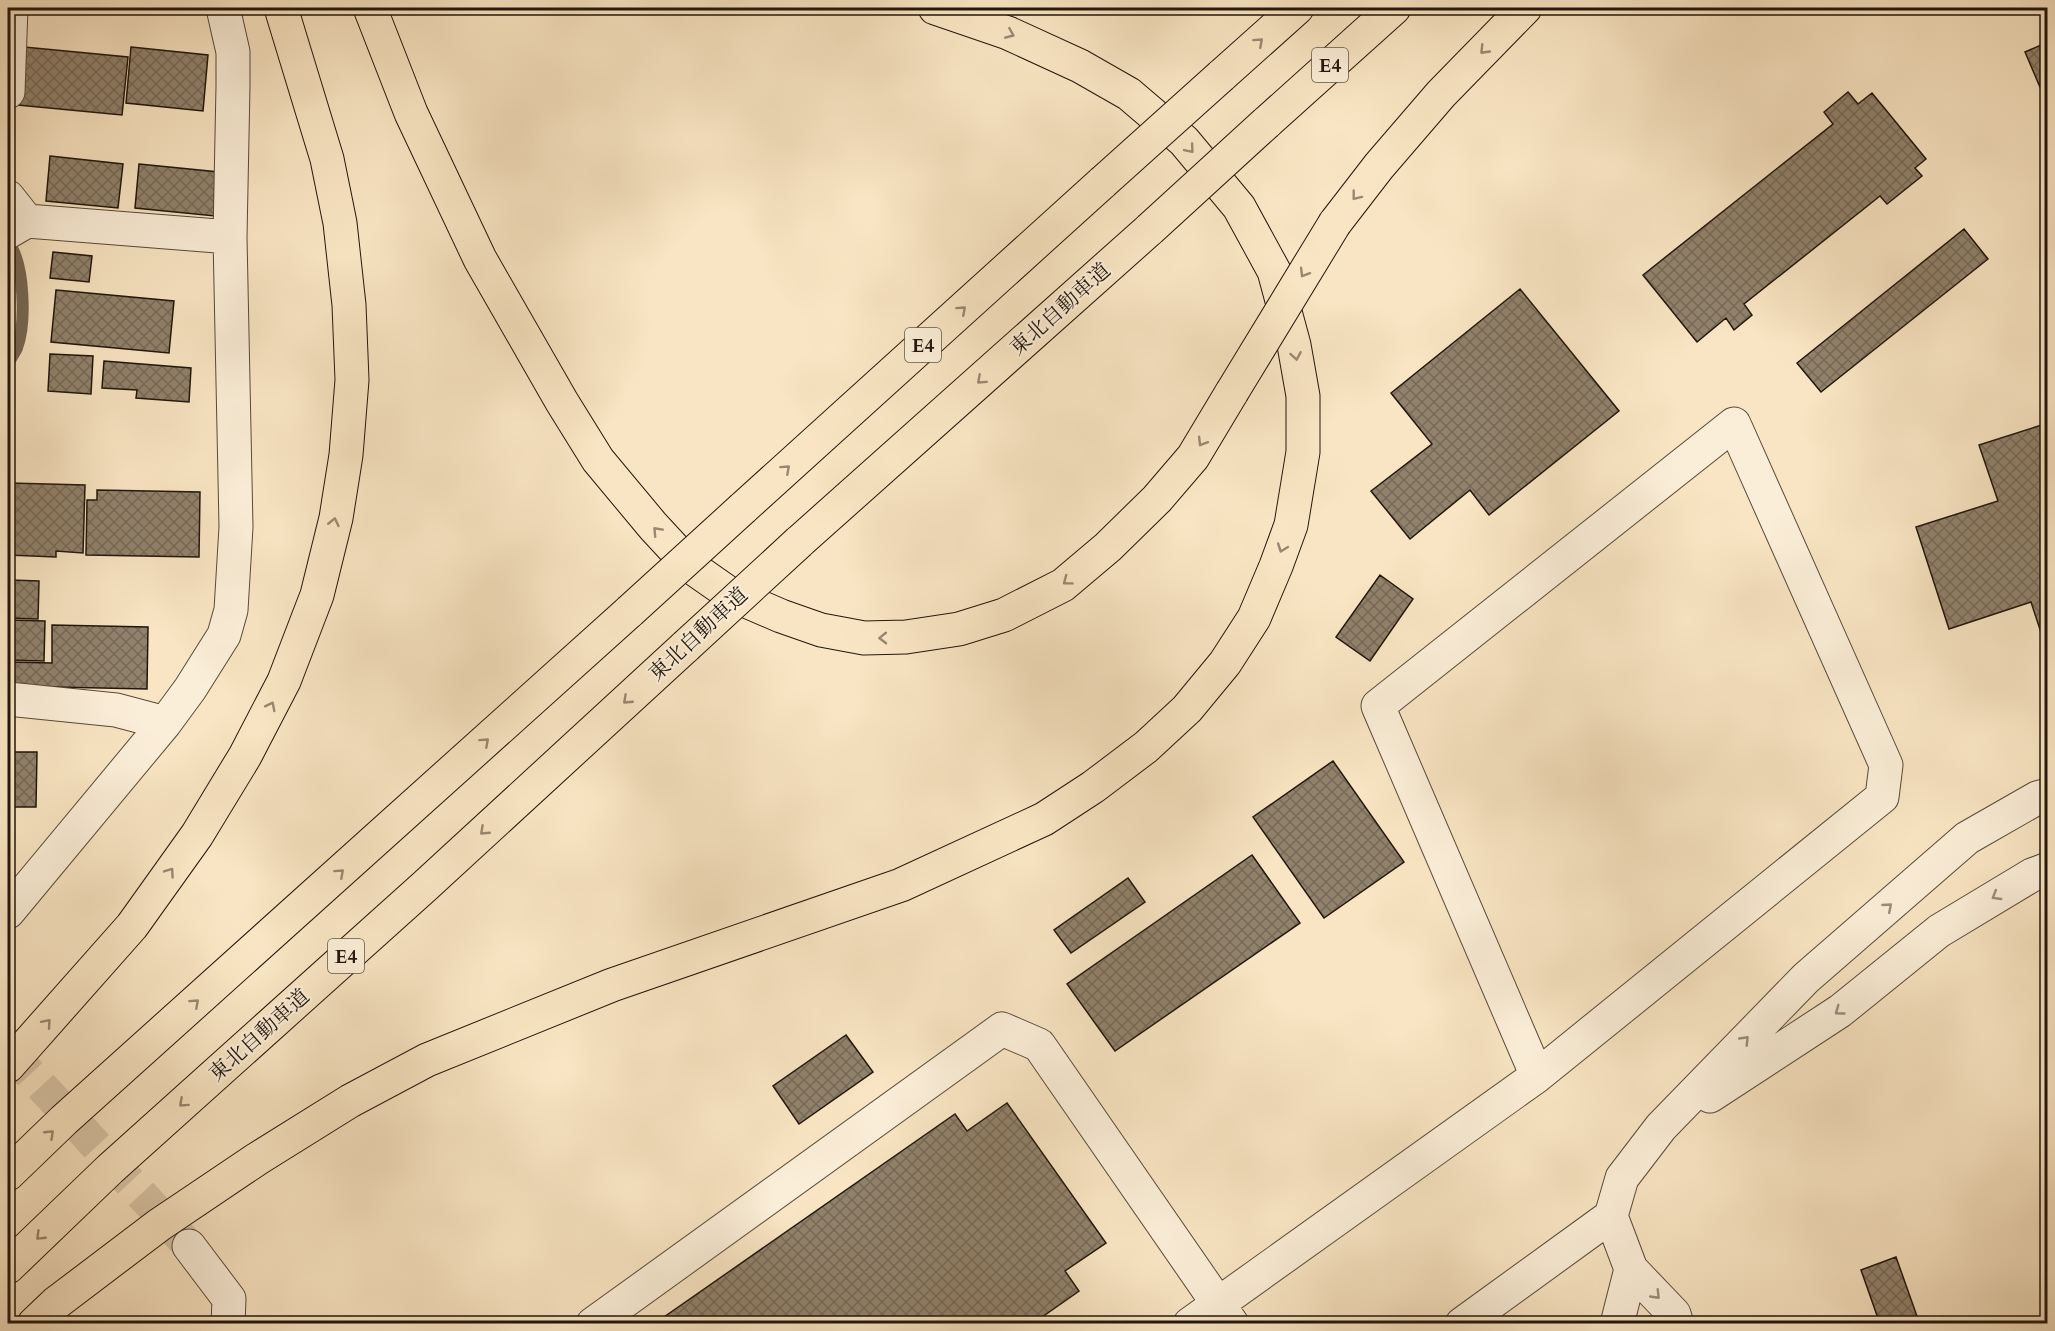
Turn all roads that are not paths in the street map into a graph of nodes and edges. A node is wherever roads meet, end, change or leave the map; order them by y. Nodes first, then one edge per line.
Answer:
1 (11, 8) edge
2 (222, 8) edge
3 (281, 8) edge
4 (370, 8) edge
5 (935, 8) edge
6 (1297, 8) edge
7 (1394, 8) edge
8 (1525, 8) edge
9 (8, 92) edge
10 (14, 217) edge
11 (230, 237) junction
12 (8, 699) edge
13 (165, 723) junction
14 (2048, 795) edge
15 (2048, 869) edge
16 (8, 912) edge
17 (8, 1066) edge
18 (1537, 1076) junction
19 (1661, 1128) junction
20 (8, 1174) edge
21 (1611, 1216) junction
22 (189, 1246) tunnel mouth
23 (8, 1267) edge
24 (1631, 1269) junction
25 (1225, 1313) edge
26 (34, 1323) edge
27 (228, 1323) edge
28 (592, 1323) edge
29 (1190, 1323) edge
30 (1462, 1323) edge
31 (1617, 1323) edge
32 (1677, 1323) edge

1 - 9 street
2 - 11 street
17 -> 3 highway
8 -> 4 highway, bridge
5 -> 26 highway
20 -> 6 highway, E4, bridge
7 -> 23 highway, 東北自動車道 / E4, bridge
10 - 11 street
11 - 13 street
12 - 13 street
13 - 16 street
19 -> 14 street
15 -> 19 street
18 - 18 street
18 - 25 street
19 - 21 street
21 - 24 street
21 - 30 street
22 - 27 street
24 - 31 street
24 -> 32 street
25 - 28 street
25 - 29 street

